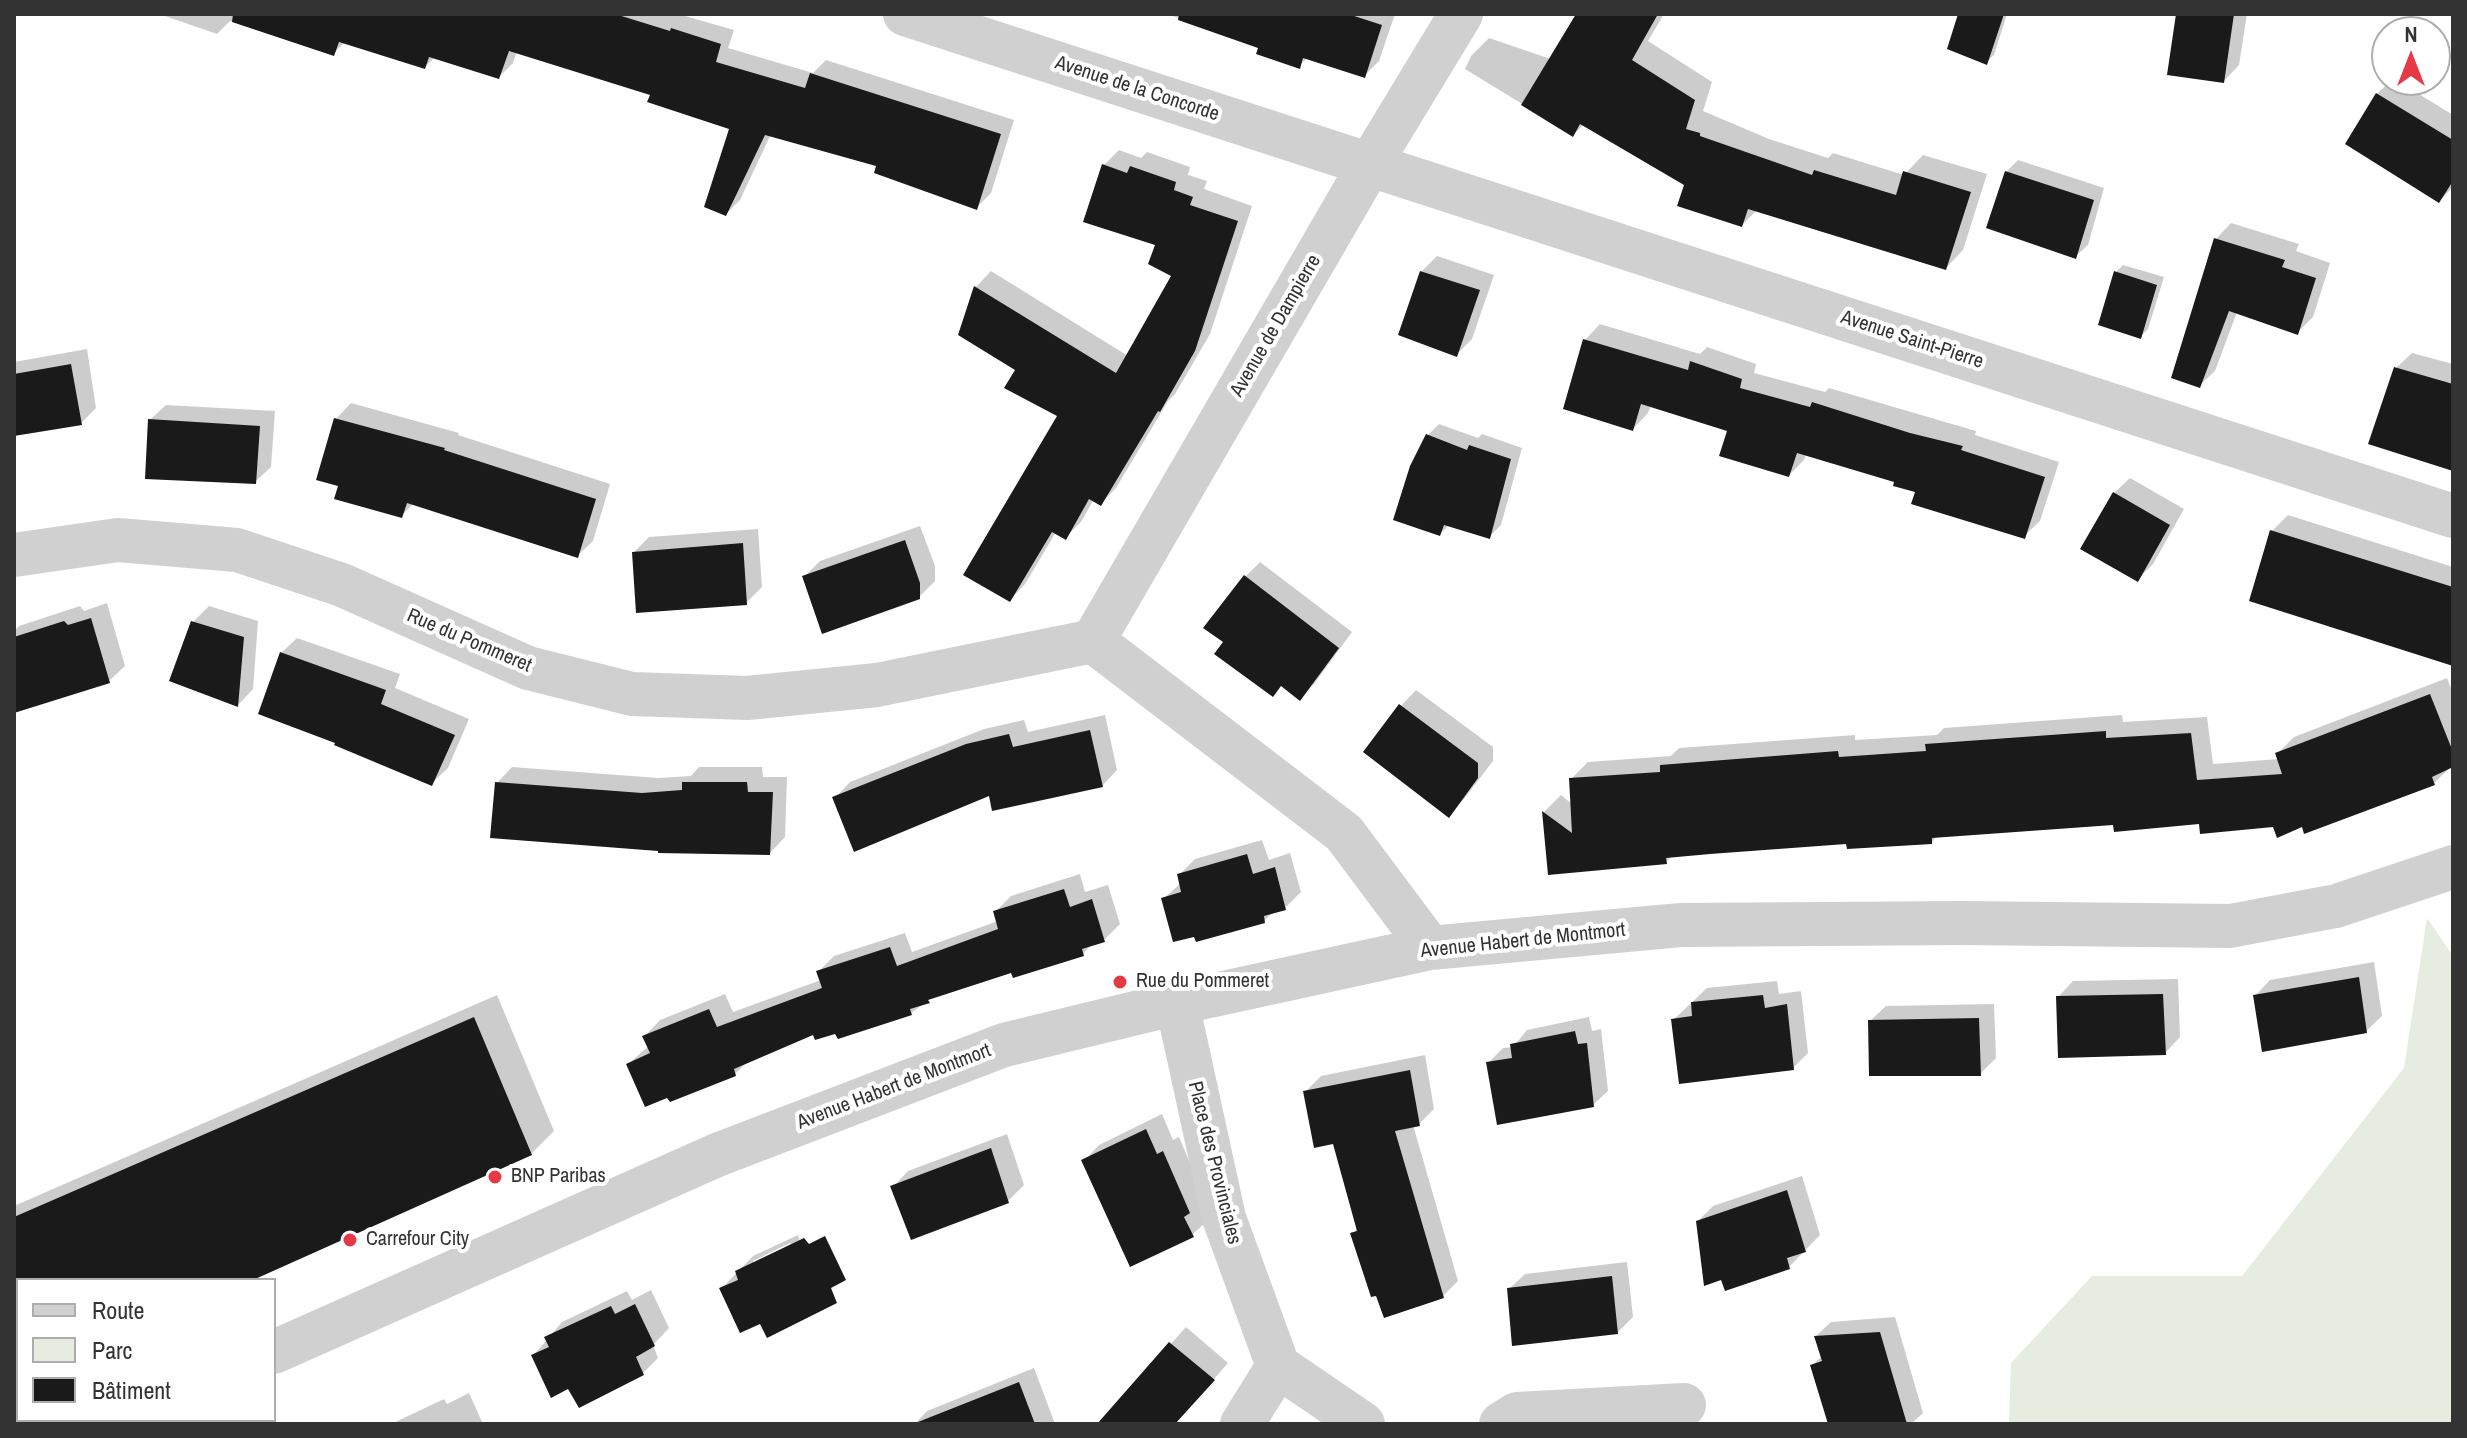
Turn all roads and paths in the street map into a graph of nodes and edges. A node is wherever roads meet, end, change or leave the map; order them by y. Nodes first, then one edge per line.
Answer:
1 (905, 14) edge
2 (1461, 14) edge
3 (1370, 164) junction
4 (2453, 516) edge
5 (14, 555) edge
6 (1093, 641) junction
7 (2453, 867) edge
8 (1430, 948) junction
9 (1177, 1003) junction
10 (276, 1351) edge
11 (1278, 1366) junction
12 (1684, 1405) dead end
13 (1242, 1424) edge
14 (1363, 1424) edge
15 (1501, 1424) edge

1 - 3 street, Avenue de la Concorde
2 - 3 street, Avenue de Dampierre
3 - 4 street, Avenue Saint-Pierre
3 - 6 street, Avenue de Dampierre
5 - 6 street, Rue du Pommeret
6 - 8 street
7 - 8 street, Avenue Habert de Montmort
8 - 9 street, Avenue Habert de Montmort
9 - 10 street, Avenue Habert de Montmort
9 - 11 street, Place des Provinciales
11 - 13 street
11 - 14 street
12 - 15 street

